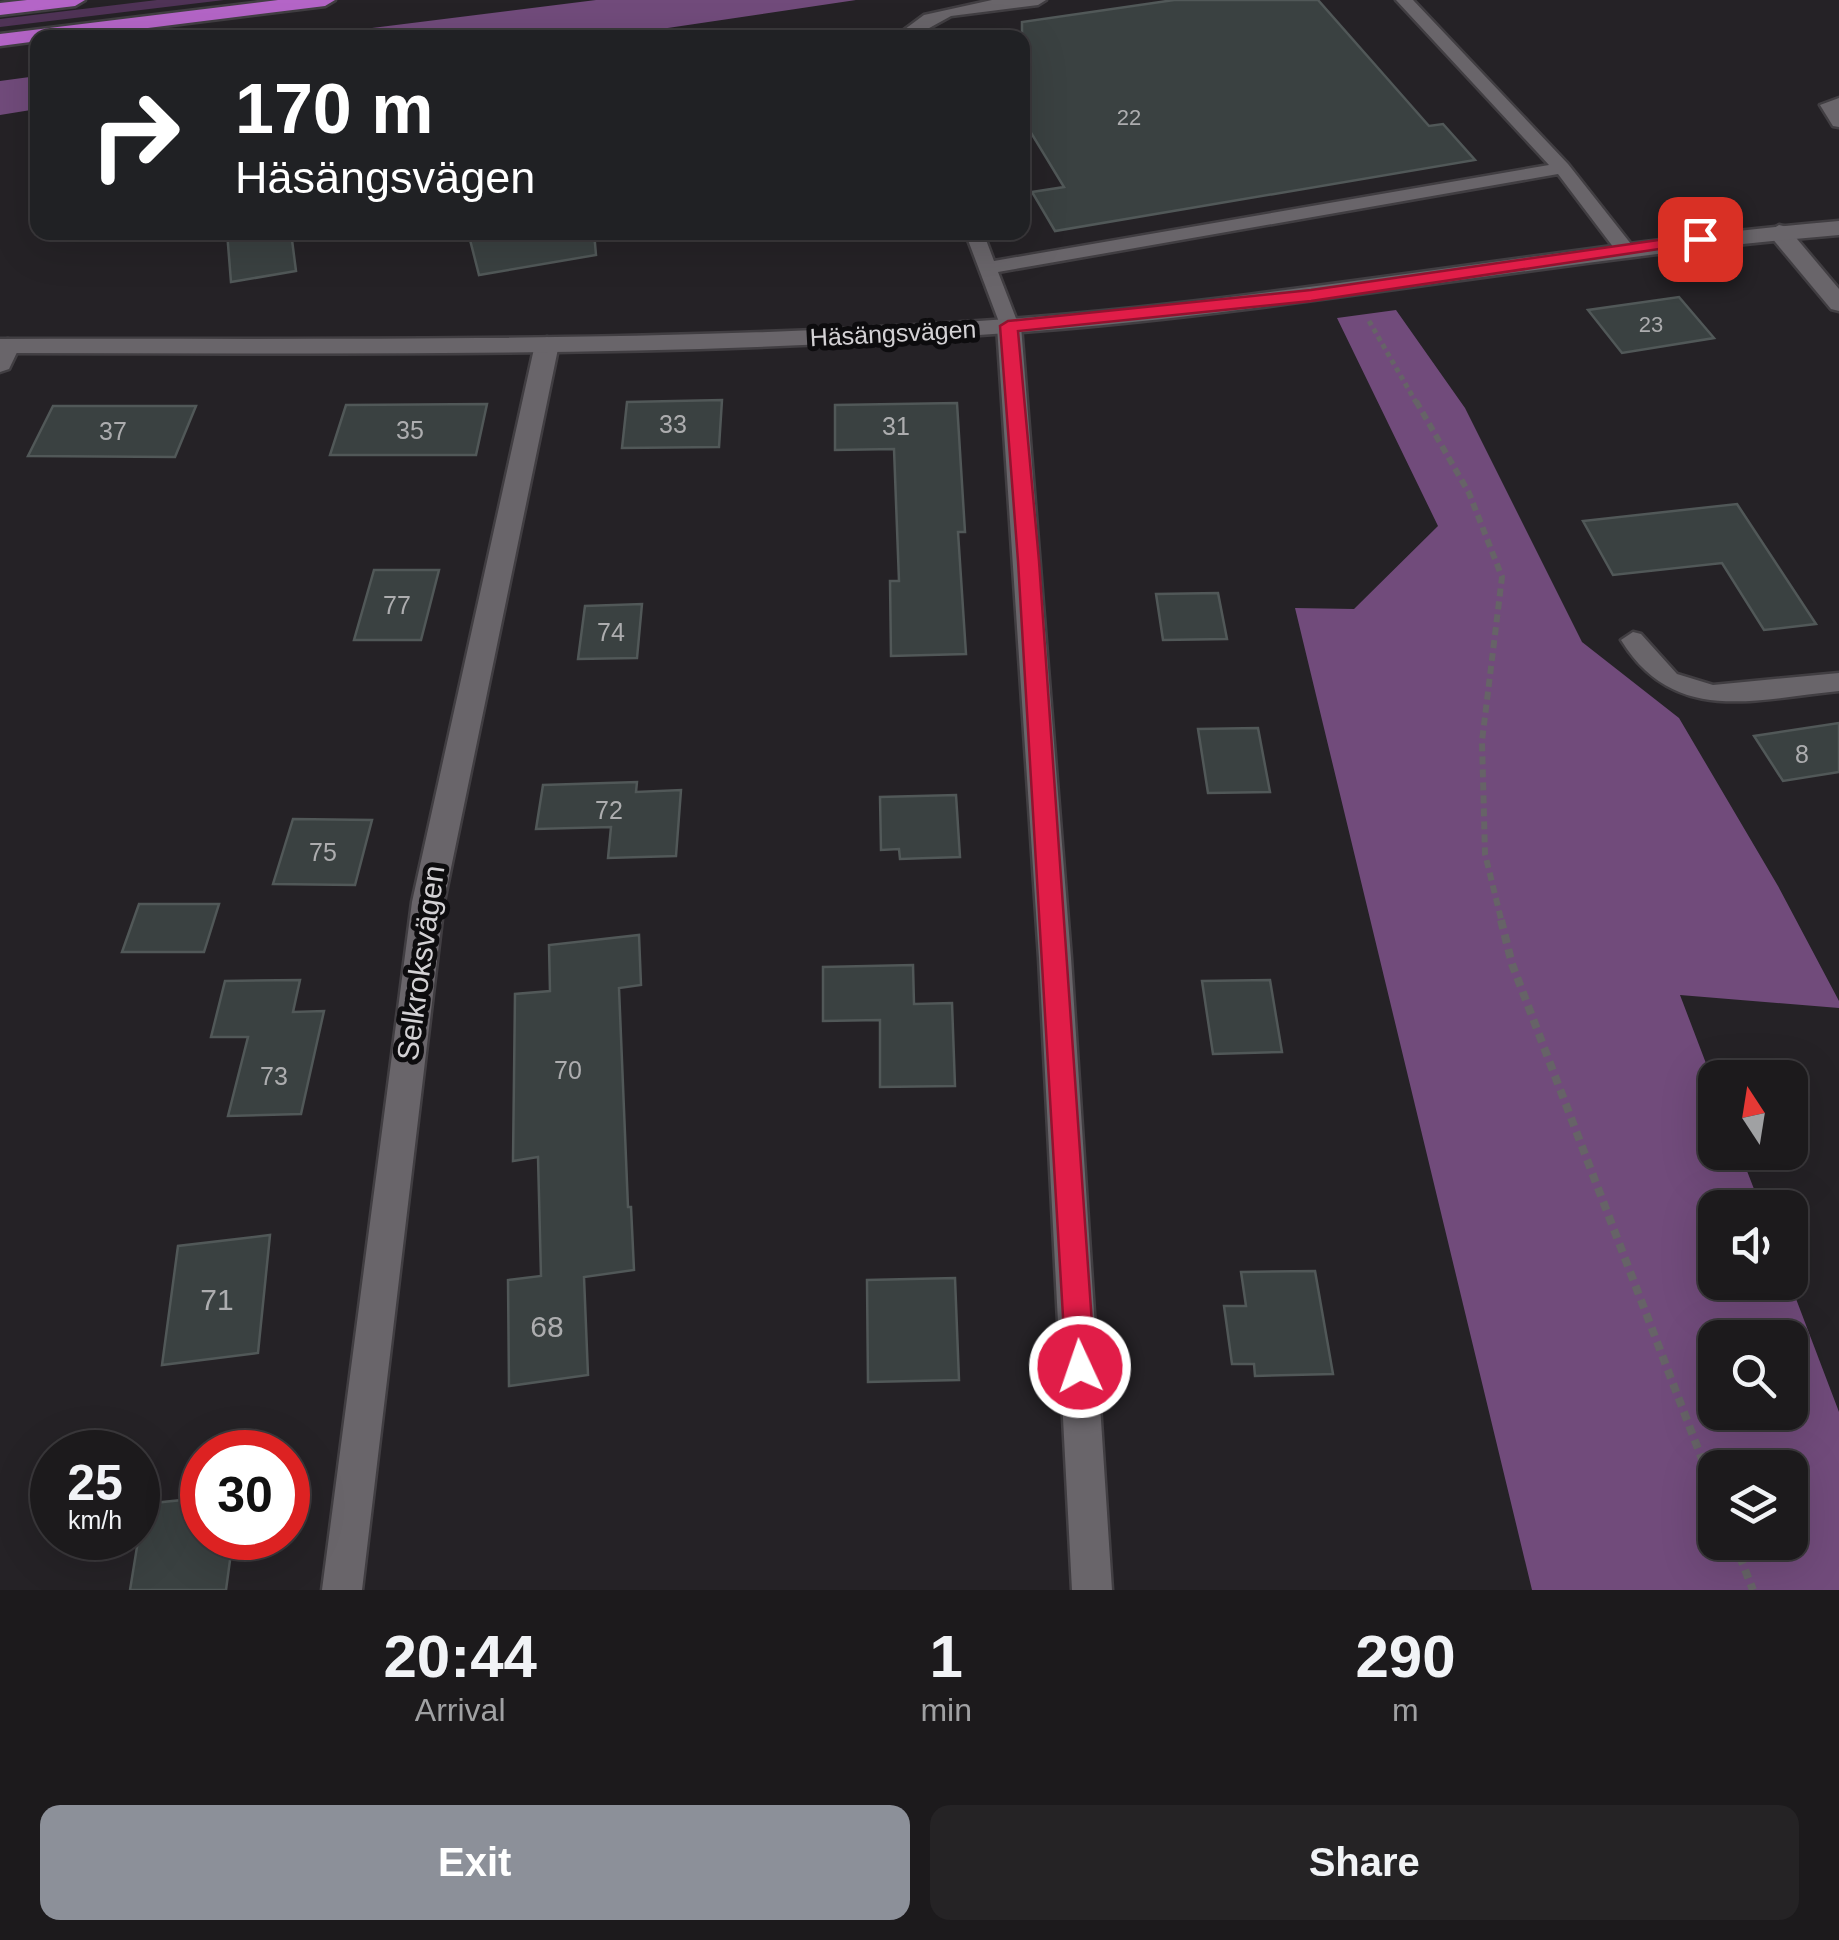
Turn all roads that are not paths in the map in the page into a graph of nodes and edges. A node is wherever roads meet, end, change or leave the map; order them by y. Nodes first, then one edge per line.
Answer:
1 (75, 0) edge
2 (325, 0) edge
3 (1038, 0) edge
4 (1404, 0) edge
5 (0, 9) edge
6 (81, 30) edge
7 (908, 30) edge
8 (30, 36) edge
9 (0, 40) edge
10 (1839, 103) edge
11 (1839, 122) edge
12 (1562, 168) junction
13 (1839, 228) edge
14 (1779, 232) junction
15 (977, 240) edge
16 (1624, 248) junction
17 (986, 268) junction
18 (1839, 304) edge
19 (1008, 326) junction
20 (547, 344) junction
21 (3, 352) edge
22 (1634, 640) dead end
23 (1839, 682) edge
24 (342, 1590) edge
25 (1092, 1590) edge

1 - 5 highway
2 - 6 highway
3 - 7 lane
4 - 12 lane
8 - 9 highway
10 - 11 lane
12 - 16 lane
12 - 17 lane
13 - 14 street, Häsängsvägen
14 - 16 street, Häsängsvägen
14 - 18 street
15 - 17 lane
16 - 19 street, Häsängsvägen
17 - 19 lane
19 - 20 street, Häsängsvägen
19 - 25 street
20 - 21 street, Häsängsvägen
20 - 24 street, Selkroksvägen
22 - 23 lane

